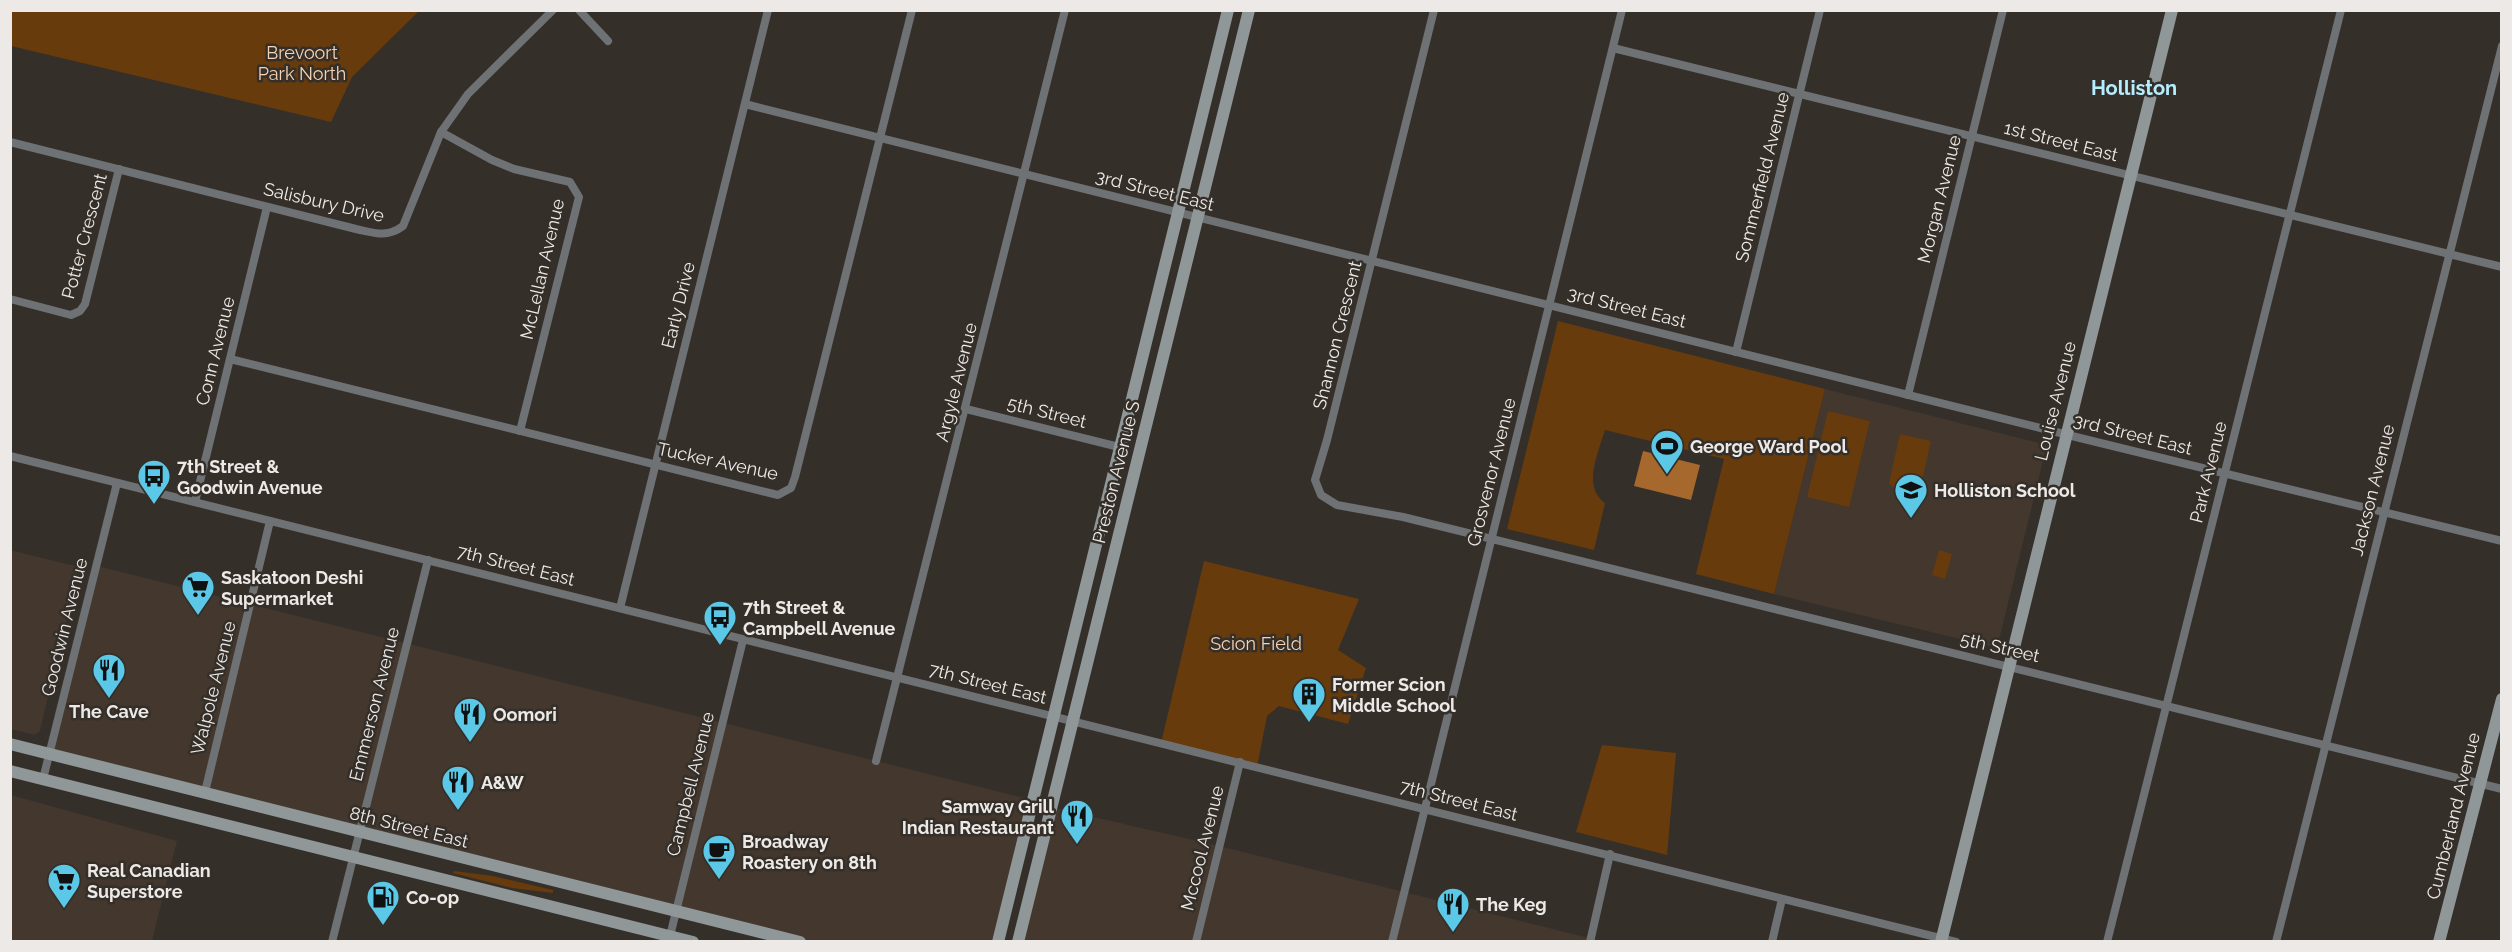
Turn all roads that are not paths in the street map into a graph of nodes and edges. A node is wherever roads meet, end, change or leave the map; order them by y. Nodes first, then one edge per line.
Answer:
1 (553, 10) edge
2 (579, 10) edge
3 (768, 10) edge
4 (912, 10) edge
5 (1065, 10) edge
6 (1228, 10) edge
7 (1249, 10) edge
8 (1434, 10) edge
9 (1622, 10) edge
10 (1820, 10) edge
11 (2003, 10) edge
12 (2172, 10) edge
13 (2342, 10) edge
14 (608, 41) dead end
15 (2502, 46) edge
16 (1612, 48) junction
17 (1800, 94) junction
18 (745, 104) junction
19 (441, 132) junction
20 (1971, 136) junction
21 (880, 139) junction
22 (10, 142) edge
23 (119, 170) junction
24 (1024, 176) junction
25 (2130, 176) junction
26 (267, 207) junction
27 (1178, 212) junction
28 (2290, 216) junction
29 (1198, 217) junction
30 (2449, 254) junction
31 (1372, 262) junction
32 (2502, 267) edge
33 (10, 299) edge
34 (1549, 304) junction
35 (1736, 352) junction
36 (230, 359) junction
37 (1908, 395) junction
38 (966, 409) junction
39 (520, 431) junction
40 (2065, 434) junction
41 (1119, 447) junction
42 (10, 456) edge
43 (656, 464) junction
44 (2225, 473) junction
45 (117, 483) junction
46 (195, 502) junction
47 (2383, 512) junction
48 (270, 521) junction
49 (1491, 538) junction
50 (2502, 541) edge
51 (428, 560) junction
52 (620, 608) junction
53 (744, 640) junction
54 (2008, 666) junction
55 (897, 677) junction
56 (2502, 699) edge
57 (2166, 706) junction
58 (1053, 716) junction
59 (1072, 722) junction
60 (10, 744) edge
61 (2325, 745) junction
62 (49, 754) junction
63 (876, 761) dead end
64 (1240, 762) junction
65 (10, 771) edge
66 (43, 779) junction
67 (2480, 784) junction
68 (2502, 789) edge
69 (205, 792) junction
70 (1425, 809) junction
71 (359, 833) junction
72 (1610, 855) junction
73 (353, 856) junction
74 (1782, 899) junction
75 (675, 912) junction
76 (670, 936) junction
77 (1941, 940) edge
78 (332, 942) edge
79 (693, 942) edge
80 (800, 942) edge
81 (998, 942) edge
82 (1018, 942) edge
83 (1196, 942) edge
84 (1392, 942) edge
85 (1590, 942) edge
86 (1772, 942) edge
87 (1956, 942) edge
88 (2107, 942) edge
89 (2276, 942) edge
90 (2439, 942) edge

1 - 19 street, Salisbury Drive
2 - 14 street
3 - 18 street, Early Drive
4 - 21 street, Tucker Avenue
5 - 24 street, Argyle Avenue
6 - 27 main road, Preston Avenue S
7 - 29 main road, Preston Avenue S
8 - 31 street, Shannon Crescent
9 - 16 street, Grosvenor Avenue
10 - 17 street, Sommerfield Avenue
11 - 20 street, Morgan Avenue
12 - 25 main road, Louise Avenue
13 - 28 street, Park Avenue
15 - 30 street, Jackson Avenue
16 - 17 street, 1st Street East
16 - 34 street, Grosvenor Avenue
17 - 20 street, 1st Street East
17 - 35 street, Sommerfield Avenue
18 - 21 street, 3rd Street East
18 - 43 street, Early Drive
19 - 26 street, Salisbury Drive
19 - 39 street, McLellan Avenue
20 - 25 street, 1st Street East
20 - 37 street, Morgan Avenue
21 - 24 street, 3rd Street East
21 - 43 street, Tucker Avenue
22 - 23 street, Salisbury Drive
23 - 26 street, Salisbury Drive
23 - 33 street, Potter Crescent
24 - 27 street, 3rd Street East
24 - 38 street, Argyle Avenue
25 - 28 street, 1st Street East
25 - 40 main road, Louise Avenue
26 - 36 street, Conn Avenue
27 - 29 street, 3rd Street East
27 - 41 main road, Preston Avenue S
28 - 30 street, 1st Street East
28 - 44 street, Park Avenue
29 - 31 street, 3rd Street East
29 - 59 main road, Preston Avenue S
30 - 32 street, 1st Street East
30 - 47 street, Jackson Avenue
31 - 34 street, 3rd Street East
31 - 49 street, Shannon Crescent
34 - 35 street, 3rd Street East
34 - 49 street, Grosvenor Avenue
35 - 37 street, 3rd Street East
36 - 39 street, Tucker Avenue
36 - 46 street, Conn Avenue
37 - 40 street, 3rd Street East
38 - 41 street, 5th Street
38 - 55 street, Argyle Avenue
39 - 43 street, Tucker Avenue
40 - 44 street, 3rd Street East
40 - 54 main road, Louise Avenue
41 - 58 main road, Preston Avenue S
42 - 45 street, 7th Street East
43 - 52 street, Early Drive
44 - 47 street, 3rd Street East
44 - 57 street, Park Avenue
45 - 46 street, 7th Street East
45 - 62 street, Goodwin Avenue
46 - 48 street, 7th Street East
47 - 50 street, 3rd Street East
47 - 61 street, Jackson Avenue
48 - 51 street, 7th Street East
48 - 69 street, Walpole Avenue
49 - 54 street, 5th Street
49 - 70 street, Grosvenor Avenue
51 - 52 street, 7th Street East
51 - 71 street, Emmerson Avenue
52 - 53 street, 7th Street East
53 - 55 street, 7th Street East
53 - 75 street, Campbell Avenue
54 - 57 street, 5th Street
54 - 77 main road, Louise Avenue
55 - 58 street, 7th Street East
55 - 63 street, Argyle Avenue
56 - 67 main road, Cumberland Avenue
57 - 61 street, 5th Street
57 - 88 street, Park Avenue
58 - 59 street, 7th Street East
58 - 81 main road, Preston Avenue S
59 - 64 street, 7th Street East
59 - 82 main road, Preston Avenue S
60 - 62 main road, 8th Street East
61 - 67 street, 5th Street
61 - 89 street, Jackson Avenue
62 - 66 street, Goodwin Avenue
62 - 69 main road, 8th Street East
64 - 70 street, 7th Street East
64 - 83 street, Mccool Avenue
65 - 66 main road
66 - 73 main road
67 - 68 street, 5th Street
67 - 90 main road, Cumberland Avenue
69 - 71 main road, 8th Street East
70 - 72 street, 7th Street East
70 - 84 street, Grosvenor Avenue
71 - 73 street, Emmerson Avenue
71 - 75 main road, 8th Street East
72 - 74 street, 7th Street East
72 - 85 street
73 - 76 main road
73 - 78 street, Emmerson Avenue
74 - 77 street, 7th Street East
74 - 86 street
75 - 76 street, Campbell Avenue
75 - 80 main road, 8th Street East
76 - 79 main road
77 - 87 street, 7th Street East

